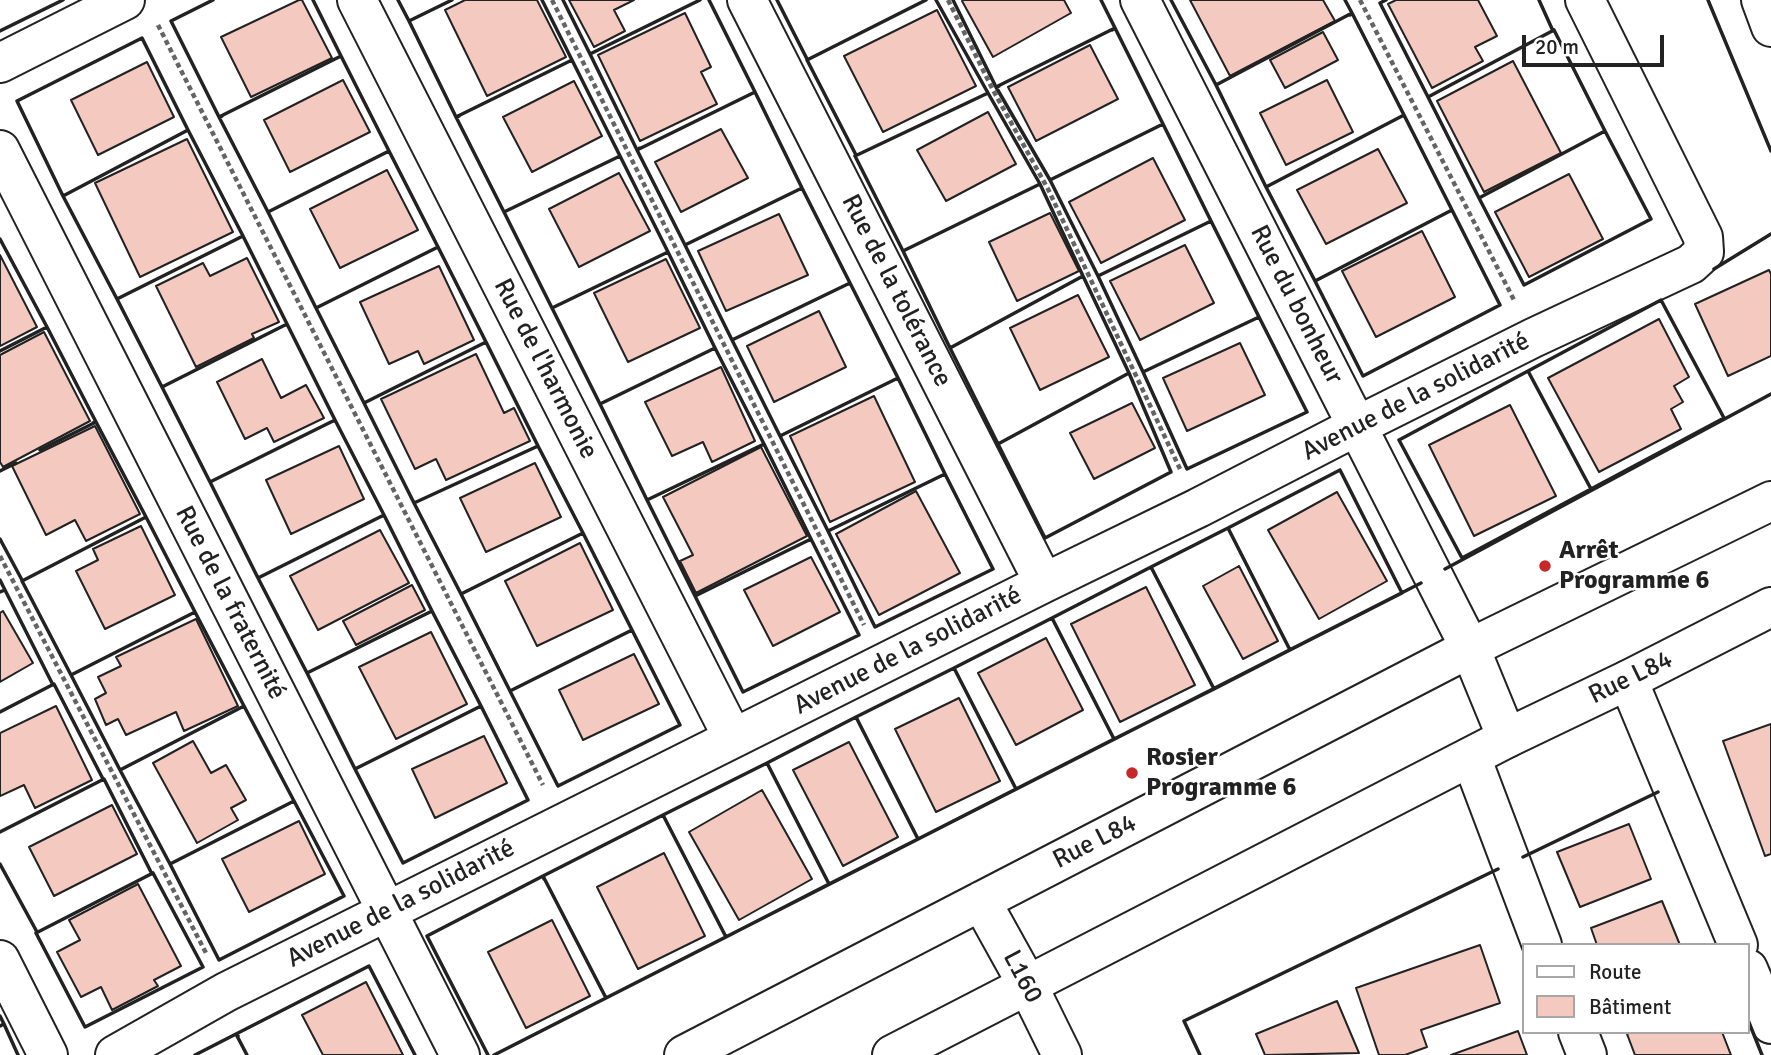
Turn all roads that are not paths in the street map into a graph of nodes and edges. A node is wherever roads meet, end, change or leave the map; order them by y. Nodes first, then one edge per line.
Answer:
1 (357, 0) edge
2 (747, 0) edge
3 (1140, 0) edge
4 (1585, 0) edge
5 (1760, 0) edge
6 (138, 6) edge
7 (1771, 27) edge
8 (0, 63) edge
9 (0, 150) edge
10 (1357, 426) junction
11 (1771, 501) edge
12 (1044, 583) junction
13 (1771, 607) edge
14 (1470, 648) junction
15 (1628, 680) junction
16 (733, 738) junction
17 (1507, 738) junction
18 (1471, 757) junction
19 (981, 901) junction
20 (388, 912) junction
21 (1541, 943) edge
22 (1737, 943) edge
23 (0, 960) edge
24 (1750, 974) edge
25 (1027, 984) junction
26 (1771, 1024) edge
27 (1579, 1034) edge
28 (48, 1055) edge
29 (115, 1055) edge
30 (460, 1055) edge
31 (684, 1055) edge
32 (892, 1055) edge
33 (1062, 1055) edge
34 (1587, 1055) edge

1 - 16 street, Rue de l'harmonie
2 - 12 street, Rue de la tolérance
3 - 10 street, Rue du bonheur
4 - 10 street, Avenue de la solidarité
5 - 7 street
6 - 8 street
9 - 20 street, Rue de la fraternité
10 - 12 street, Avenue de la solidarité
10 - 14 street, Rue du bonheur
11 - 14 street, Rue L84
12 - 16 street, Avenue de la solidarité
13 - 15 street, Rue L84
14 - 17 street, Rue du bonheur
14 - 19 street, Rue L84
15 - 17 street, Rue L84
15 - 22 street
16 - 20 street, Avenue de la solidarité
17 - 18 street, Rue L84
18 - 21 street
18 - 25 street, Rue L84
19 - 25 street, L160
19 - 31 street, Rue L84
20 - 29 street, Avenue de la solidarité
20 - 30 street, Rue de la fraternité
23 - 28 street
24 - 26 street
25 - 32 street, Rue L84
25 - 33 street, L160
27 - 34 street

